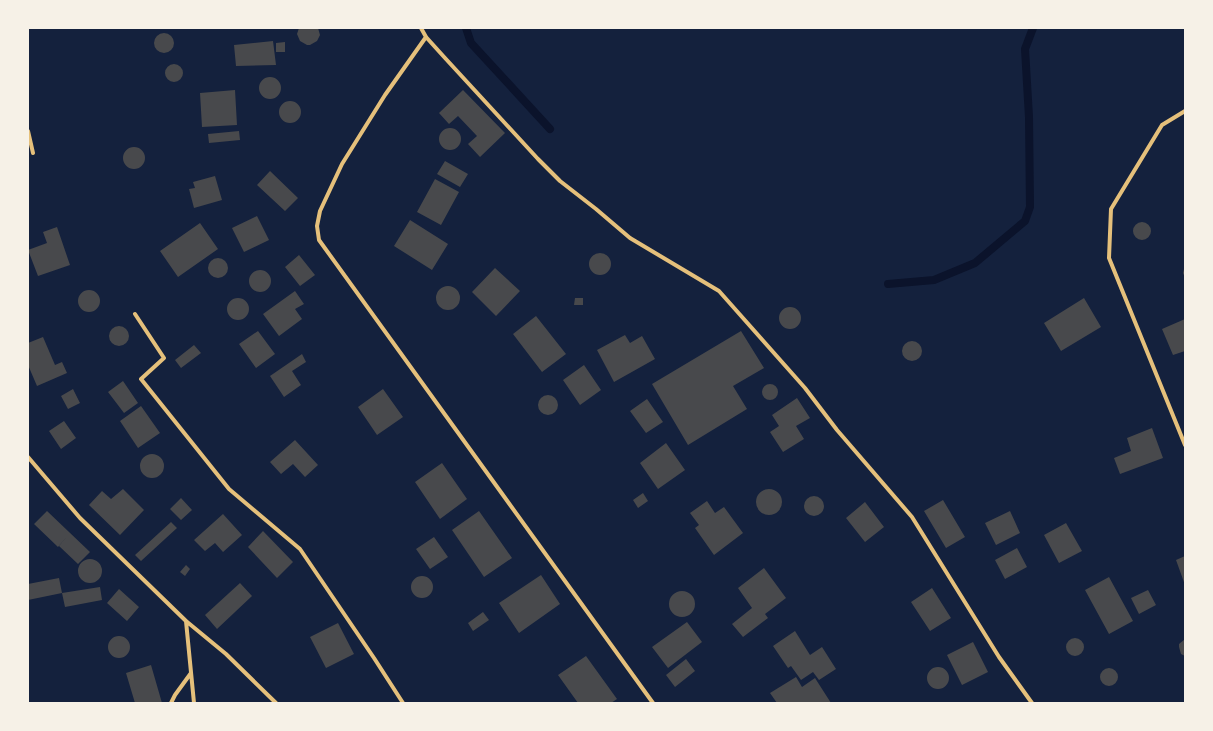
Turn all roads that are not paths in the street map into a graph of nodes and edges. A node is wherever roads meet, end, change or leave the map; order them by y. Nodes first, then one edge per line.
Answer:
1 (421, 28) edge
2 (426, 37) junction
3 (1185, 111) edge
4 (28, 131) edge
5 (33, 153) dead end
6 (136, 314) dead end
7 (1185, 444) edge
8 (28, 457) edge
9 (186, 621) junction
10 (191, 673) junction
11 (171, 703) edge
12 (194, 703) edge
13 (276, 703) edge
14 (403, 703) edge
15 (653, 703) edge
16 (1032, 703) edge

1 - 2 street
2 - 15 street
2 - 16 street
3 - 7 street
4 - 5 street
6 - 14 street
8 - 9 street
9 - 10 street
9 - 13 street
10 - 11 street
10 - 12 street

